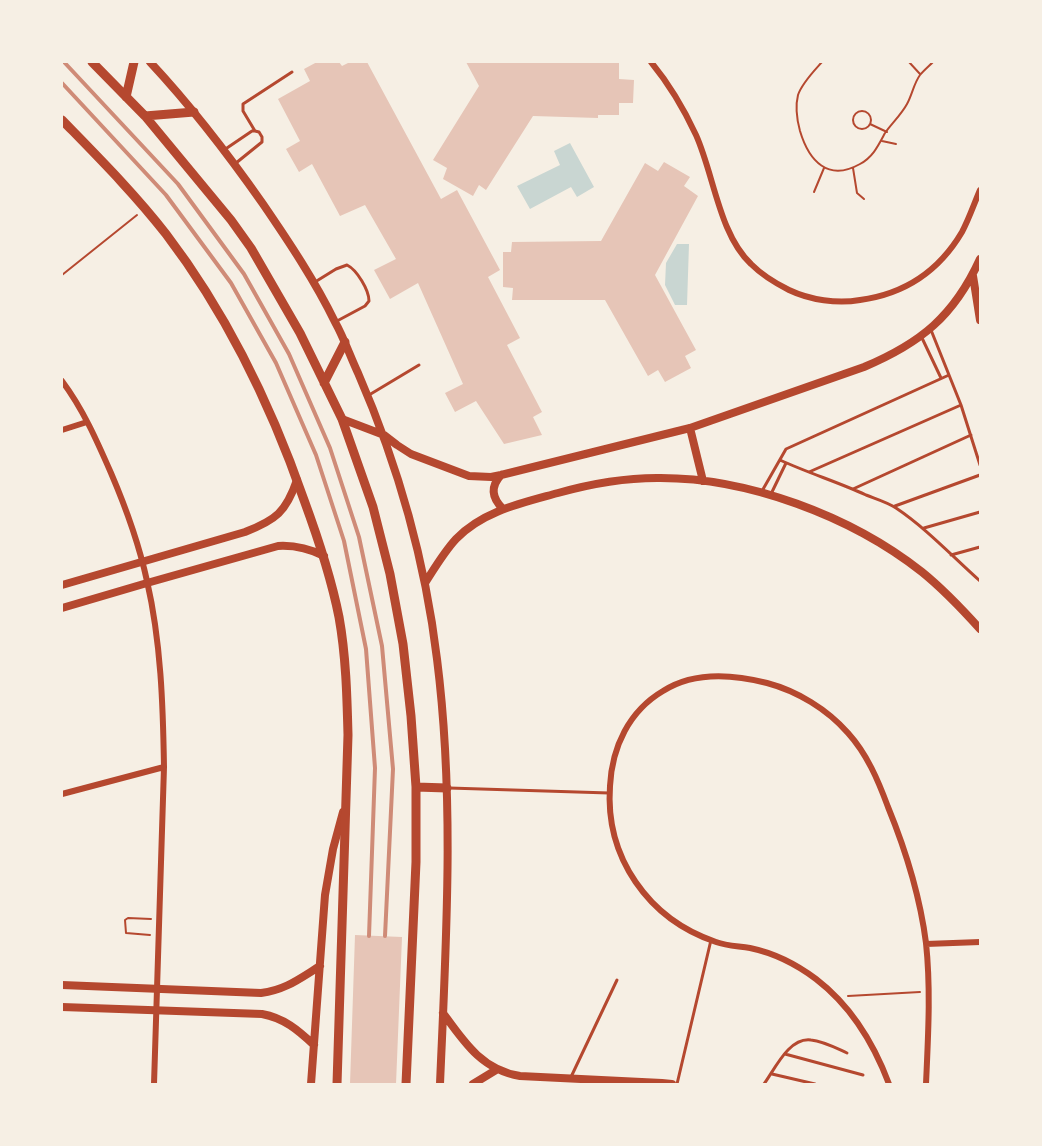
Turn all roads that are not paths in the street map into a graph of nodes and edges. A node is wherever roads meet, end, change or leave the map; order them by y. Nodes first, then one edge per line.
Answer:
1 (93, 62) edge
2 (135, 62) edge
3 (150, 62) edge
4 (651, 62) edge
5 (292, 72) dead end
6 (126, 97) junction
7 (194, 112) junction
8 (145, 116) junction
9 (62, 120) edge
10 (255, 130) junction
11 (224, 150) junction
12 (234, 164) junction
13 (981, 190) edge
14 (981, 260) edge
15 (973, 276) junction
16 (314, 282) junction
17 (981, 320) edge
18 (336, 322) junction
19 (930, 328) junction
20 (921, 336) junction
21 (345, 342) junction
22 (419, 365) dead end
23 (949, 375) junction
24 (941, 378) junction
25 (62, 381) edge
26 (324, 383) junction
27 (368, 396) junction
28 (961, 405) junction
29 (342, 419) junction
30 (87, 422) junction
31 (690, 428) junction
32 (62, 430) edge
33 (384, 435) junction
34 (971, 435) junction
35 (780, 460) junction
36 (786, 463) junction
37 (981, 465) edge
38 (807, 473) junction
39 (501, 475) junction
40 (981, 475) edge
41 (297, 480) junction
42 (704, 481) junction
43 (853, 489) junction
44 (761, 493) junction
45 (771, 496) junction
46 (894, 507) junction
47 (503, 508) junction
48 (981, 512) edge
49 (923, 528) junction
50 (981, 547) edge
51 (951, 555) junction
52 (324, 556) junction
53 (142, 562) junction
54 (981, 581) edge
55 (147, 583) junction
56 (424, 583) junction
57 (62, 585) edge
58 (62, 608) edge
59 (981, 628) edge
60 (164, 767) junction
61 (416, 787) junction
62 (447, 788) junction
63 (609, 793) junction
64 (62, 794) edge
65 (346, 802) junction
66 (711, 940) junction
67 (981, 942) edge
68 (926, 944) junction
69 (320, 966) junction
70 (616, 980) dead end
71 (62, 985) edge
72 (157, 990) junction
73 (62, 1007) edge
74 (156, 1011) junction
75 (443, 1013) junction
76 (314, 1045) junction
77 (847, 1053) dead end
78 (785, 1054) junction
79 (496, 1070) junction
80 (772, 1074) junction
81 (862, 1075) dead end
82 (570, 1078) junction
83 (154, 1084) edge
84 (311, 1084) edge
85 (337, 1084) edge
86 (406, 1084) edge
87 (440, 1084) edge
88 (473, 1084) edge
89 (672, 1084) edge
90 (677, 1084) edge
91 (764, 1084) edge
92 (815, 1084) edge
93 (889, 1084) edge
94 (926, 1084) edge

1 - 6 main road
2 - 6 main road
3 - 7 street
4 - 13 street
5 - 10 lane
6 - 8 main road
7 - 8 main road
7 - 11 street
8 - 26 main road
9 - 41 main road
10 - 11 lane
10 - 12 lane
11 - 12 street
12 - 16 street
14 - 15 street
15 - 17 street
15 - 19 street
16 - 18 street
16 - 18 lane
18 - 21 street
19 - 20 street
19 - 23 lane
20 - 24 lane
20 - 31 street
21 - 26 main road
21 - 27 street
22 - 27 lane
23 - 24 lane
23 - 28 lane
24 - 35 lane
25 - 30 street
26 - 29 main road
27 - 33 street
28 - 34 lane
28 - 38 lane
29 - 33 street
29 - 61 main road
30 - 32 street
30 - 53 street
31 - 39 street
31 - 42 street
33 - 39 street
33 - 56 street
34 - 37 lane
34 - 43 lane
35 - 36 lane
35 - 44 lane
36 - 38 lane
36 - 45 lane
38 - 43 lane
39 - 47 street
40 - 46 lane
41 - 52 main road
41 - 53 street
42 - 44 street
42 - 47 street
43 - 46 lane
44 - 45 street
45 - 59 street
46 - 49 lane
47 - 56 street
48 - 49 lane
49 - 51 lane
50 - 51 lane
51 - 54 lane
52 - 55 street
52 - 65 main road
53 - 55 street
53 - 57 street
55 - 58 street
55 - 60 street
56 - 62 street
60 - 64 street
60 - 72 street
61 - 62 main road
61 - 86 main road
62 - 63 lane
62 - 75 street
63 - 66 street
63 - 68 street
65 - 69 street
65 - 85 main road
66 - 90 lane
66 - 93 street
67 - 68 street
68 - 94 street
69 - 72 street
69 - 76 street
70 - 82 lane
71 - 72 street
72 - 74 street
73 - 74 street
74 - 76 street
74 - 83 street
75 - 79 street
75 - 87 street
76 - 84 street
77 - 78 lane
78 - 80 lane
78 - 81 lane
79 - 82 street
79 - 88 street
80 - 91 lane
80 - 92 lane
82 - 89 street

